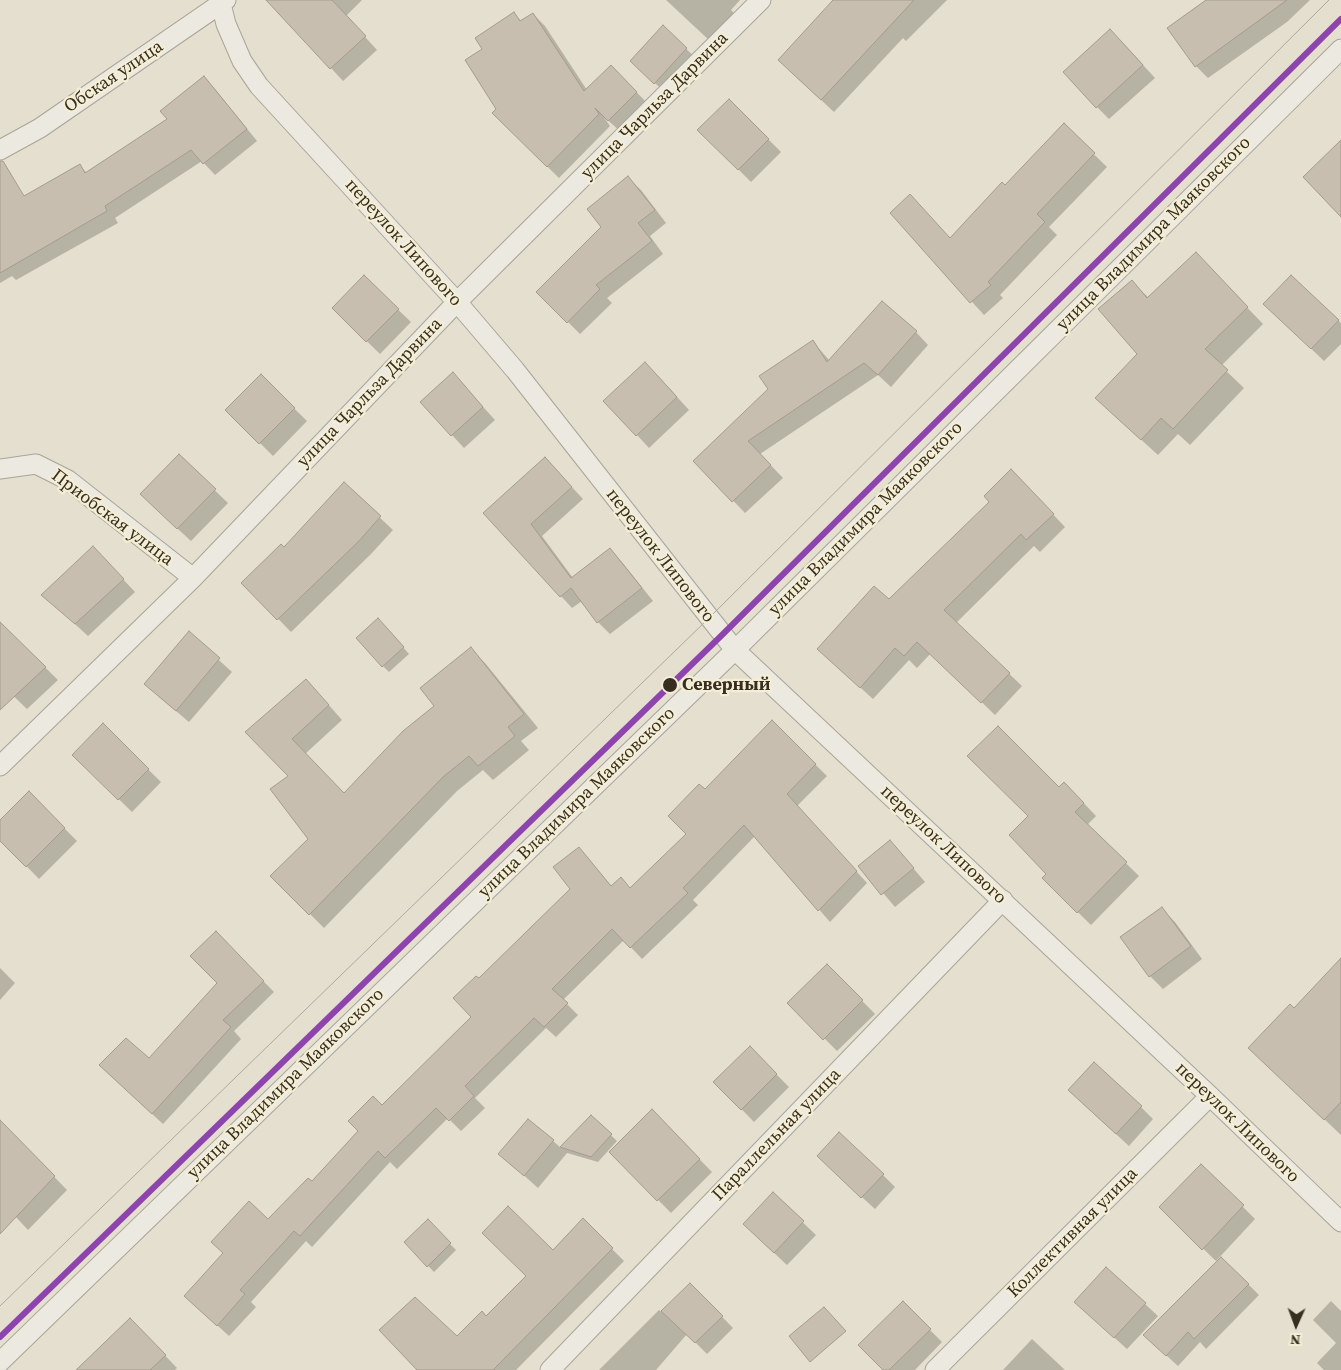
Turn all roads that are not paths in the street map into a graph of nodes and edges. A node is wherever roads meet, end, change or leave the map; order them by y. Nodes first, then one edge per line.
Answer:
1 (761, 0) edge
2 (223, 1) edge
3 (1341, 49) edge
4 (0, 150) edge
5 (457, 302) junction
6 (0, 470) edge
7 (193, 578) junction
8 (735, 650) junction
9 (0, 766) edge
10 (1003, 900) junction
11 (1210, 1096) junction
12 (1341, 1222) edge
13 (0, 1362) edge
14 (550, 1370) edge
15 (935, 1370) edge

1 - 5 lane, улица Чарльза Дарвина
2 - 4 lane, Обская улица
2 - 5 lane, переулок Липового
3 - 8 lane, улица Владимира Маяковского
5 - 7 lane, улица Чарльза Дарвина
5 - 8 lane, переулок Липового
6 - 7 lane, Приобская улица
7 - 9 lane, улица Чарльза Дарвина
8 - 10 lane, переулок Липового
8 - 13 lane, улица Владимира Маяковского
10 - 11 lane, переулок Липового
10 - 14 lane, Параллельная улица
11 - 12 lane, переулок Липового
11 - 15 lane, Коллективная улица

